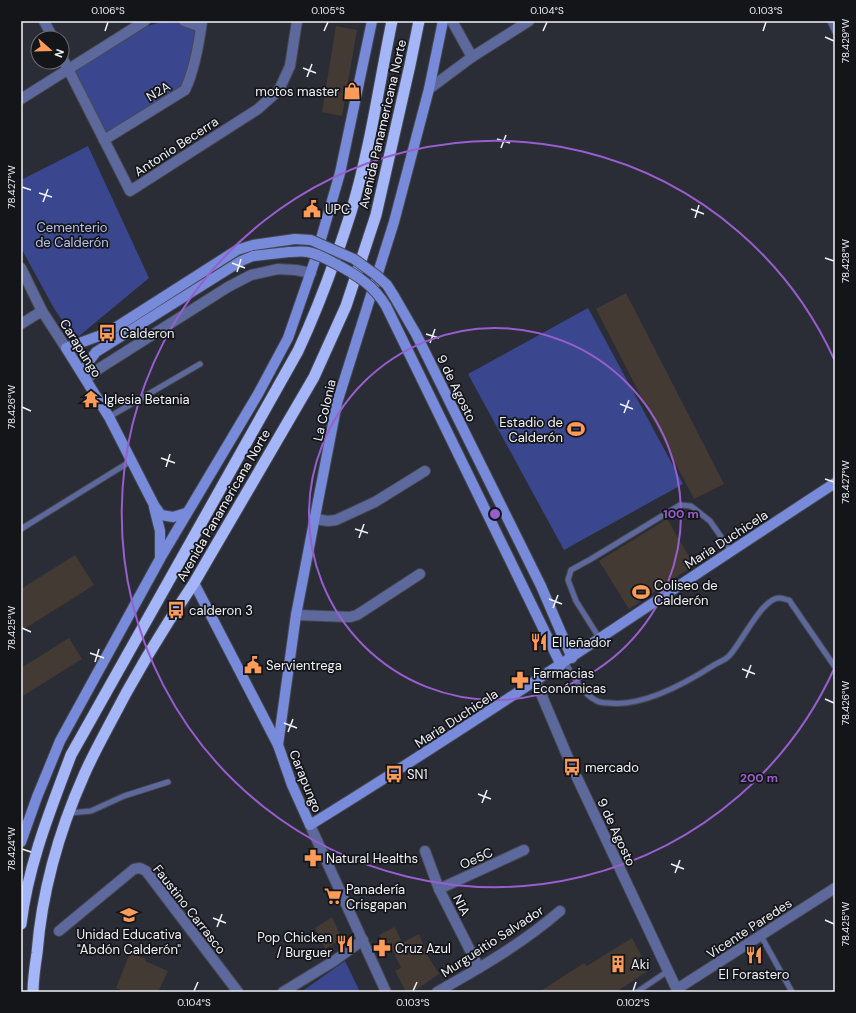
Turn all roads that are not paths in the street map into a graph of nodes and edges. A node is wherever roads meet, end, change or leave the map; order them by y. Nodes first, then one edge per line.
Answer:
1 (44, 21) edge
2 (145, 21) edge
3 (184, 21) edge
4 (297, 21) edge
5 (372, 21) edge
6 (392, 21) edge
7 (419, 21) edge
8 (443, 21) edge
9 (452, 21) edge
10 (529, 21) edge
11 (830, 21) edge
12 (202, 24) edge
13 (49, 30) edge
14 (835, 32) edge
15 (472, 57) junction
16 (70, 69) edge
17 (68, 70) joint
18 (429, 89) junction
19 (21, 99) edge
20 (104, 140) junction
21 (21, 268) edge
22 (310, 273) junction
23 (42, 310) junction
24 (21, 324) edge
25 (66, 348) junction
26 (200, 364) dead end
27 (85, 378) junction
28 (109, 417) junction
29 (131, 461) junction
30 (425, 471) dead end
31 (835, 484) edge
32 (154, 505) junction
33 (186, 513) junction
34 (315, 519) junction
35 (21, 529) edge
36 (731, 551) junction
37 (160, 557) junction
38 (420, 574) dead end
39 (194, 583) junction
40 (296, 615) junction
41 (600, 639) junction
42 (566, 661) junction
43 (835, 667) edge
44 (536, 682) junction
45 (278, 745) junction
46 (168, 782) dead end
47 (68, 813) junction
48 (310, 825) junction
49 (21, 842) edge
50 (524, 850) dead end
51 (425, 851) dead end
52 (835, 888) edge
53 (439, 889) junction
54 (560, 911) dead end
55 (21, 924) edge
56 (59, 931) dead end
57 (761, 936) junction
58 (363, 940) junction
59 (479, 968) junction
60 (668, 971) junction
61 (678, 991) edge
62 (33, 992) edge
63 (238, 992) edge
64 (283, 992) edge
65 (386, 992) edge
66 (437, 992) edge
67 (637, 992) edge
68 (792, 992) edge

1 - 13 street
2 - 16 street
3 - 12 street
4 - 20 street, Antonio Becerra
5 - 22 main road, Avenida Panamericana Norte
6 - 55 highway, Avenida Panamericana Norte
7 - 39 highway, Avenida Panamericana Norte
8 - 18 main road
9 - 15 street
10 - 15 street
11 - 14 lane
12 - 20 street, N2A
15 - 18 street
17 - 19 street
17 - 20 street, Antonio Becerra
18 - 34 main road, La Colonia
21 - 23 street, Carapungo
22 - 27 street
22 - 33 main road, Avenida Panamericana Norte
23 - 24 street
23 - 25 street, Carapungo
25 - 27 main road, Carapungo
25 - 42 main road, 9 de Agosto, bridge
26 - 28 lane
27 - 28 main road, Carapungo
27 - 42 main road, bridge
28 - 29 main road, Carapungo
29 - 32 main road, Carapungo
29 - 35 lane
30 - 34 street
31 - 36 main road, Maria Duchicela
32 - 33 main road, Carapungo
32 - 37 main road, Carapungo
33 - 37 main road, Avenida Panamericana Norte
34 - 40 main road, La Colonia
36 - 41 main road, Maria Duchicela
36 - 41 lane
37 - 49 main road, Avenida Panamericana Norte
38 - 40 street
39 - 45 main road, Carapungo
39 - 47 highway, Avenida Panamericana Norte
40 - 45 main road, La Colonia
41 - 42 main road, Maria Duchicela
42 - 43 lane
42 - 44 main road, Maria Duchicela
44 - 48 main road, Maria Duchicela
44 - 60 street, 9 de Agosto
45 - 48 main road, Carapungo
46 - 47 lane
47 - 62 highway, Avenida Panamericana Norte
48 - 58 street, Carapungo
50 - 53 street, Oe5C
51 - 53 street, N1A
52 - 57 street, Vicente Paredes
53 - 59 street, N1A
54 - 59 street, Murgueitio Salvador
56 - 63 street, Faustino Carrasco
57 - 61 street, Vicente Paredes
57 - 68 lane
58 - 64 street
58 - 65 street, Carapungo
59 - 66 street, Murgueitio Salvador
60 - 61 street, 9 de Agosto
60 - 67 lane

